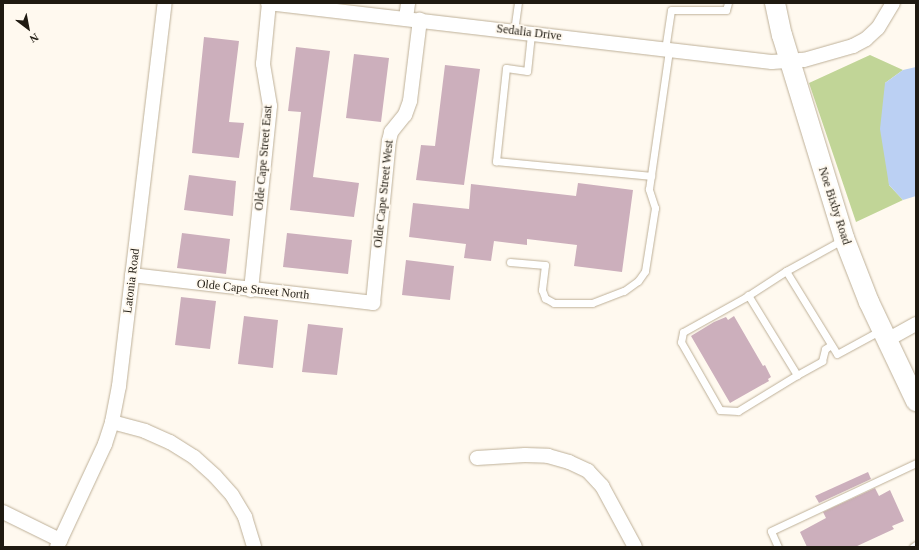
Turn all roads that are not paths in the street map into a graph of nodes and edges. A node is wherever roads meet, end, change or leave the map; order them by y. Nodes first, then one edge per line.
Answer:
1 (165, 3) edge
2 (269, 3) edge
3 (408, 3) edge
4 (518, 3) edge
5 (728, 3) edge
6 (775, 3) edge
7 (893, 3) edge
8 (413, 19) junction
9 (514, 32) junction
10 (531, 34) junction
11 (667, 50) junction
12 (791, 62) junction
13 (651, 176) junction
14 (844, 238) junction
15 (510, 262) dead end
16 (786, 271) junction
17 (132, 276) junction
18 (251, 290) junction
19 (748, 295) junction
20 (373, 303) joint
21 (916, 324) edge
22 (885, 335) junction
23 (831, 345) junction
24 (797, 375) junction
25 (916, 401) edge
26 (112, 422) junction
27 (477, 458) dead end
28 (916, 462) edge
29 (3, 512) edge
30 (59, 543) edge
31 (916, 545) edge
32 (254, 547) edge
33 (635, 547) edge
34 (778, 547) edge
35 (913, 547) edge

1 - 17 street, Latonia Road
2 - 8 street, Sedalia Drive
2 - 18 street, Olde Cape Street East
3 - 8 street, Olde Cape Street West
4 - 9 lane
5 - 11 lane
6 - 12 street, Noe Bixby Road
7 - 12 street, Sedalia Drive
8 - 9 street, Sedalia Drive
8 - 20 street, Olde Cape Street West
9 - 10 street, Sedalia Drive
10 - 11 street, Sedalia Drive
10 - 13 lane
11 - 12 street, Sedalia Drive
11 - 13 lane
12 - 14 street, Noe Bixby Road
13 - 15 lane
14 - 16 lane
14 - 22 street, Noe Bixby Road
16 - 19 lane
16 - 23 lane
17 - 18 street, Olde Cape Street North
17 - 26 street, Latonia Road
18 - 20 street, Olde Cape Street North
19 - 24 lane
19 - 24 lane
21 - 22 street
22 - 23 lane
22 - 25 street, Noe Bixby Road
23 - 24 lane
26 - 30 street, Latonia Road
26 - 32 street
27 - 33 street
28 - 34 lane
29 - 30 street
31 - 35 lane

